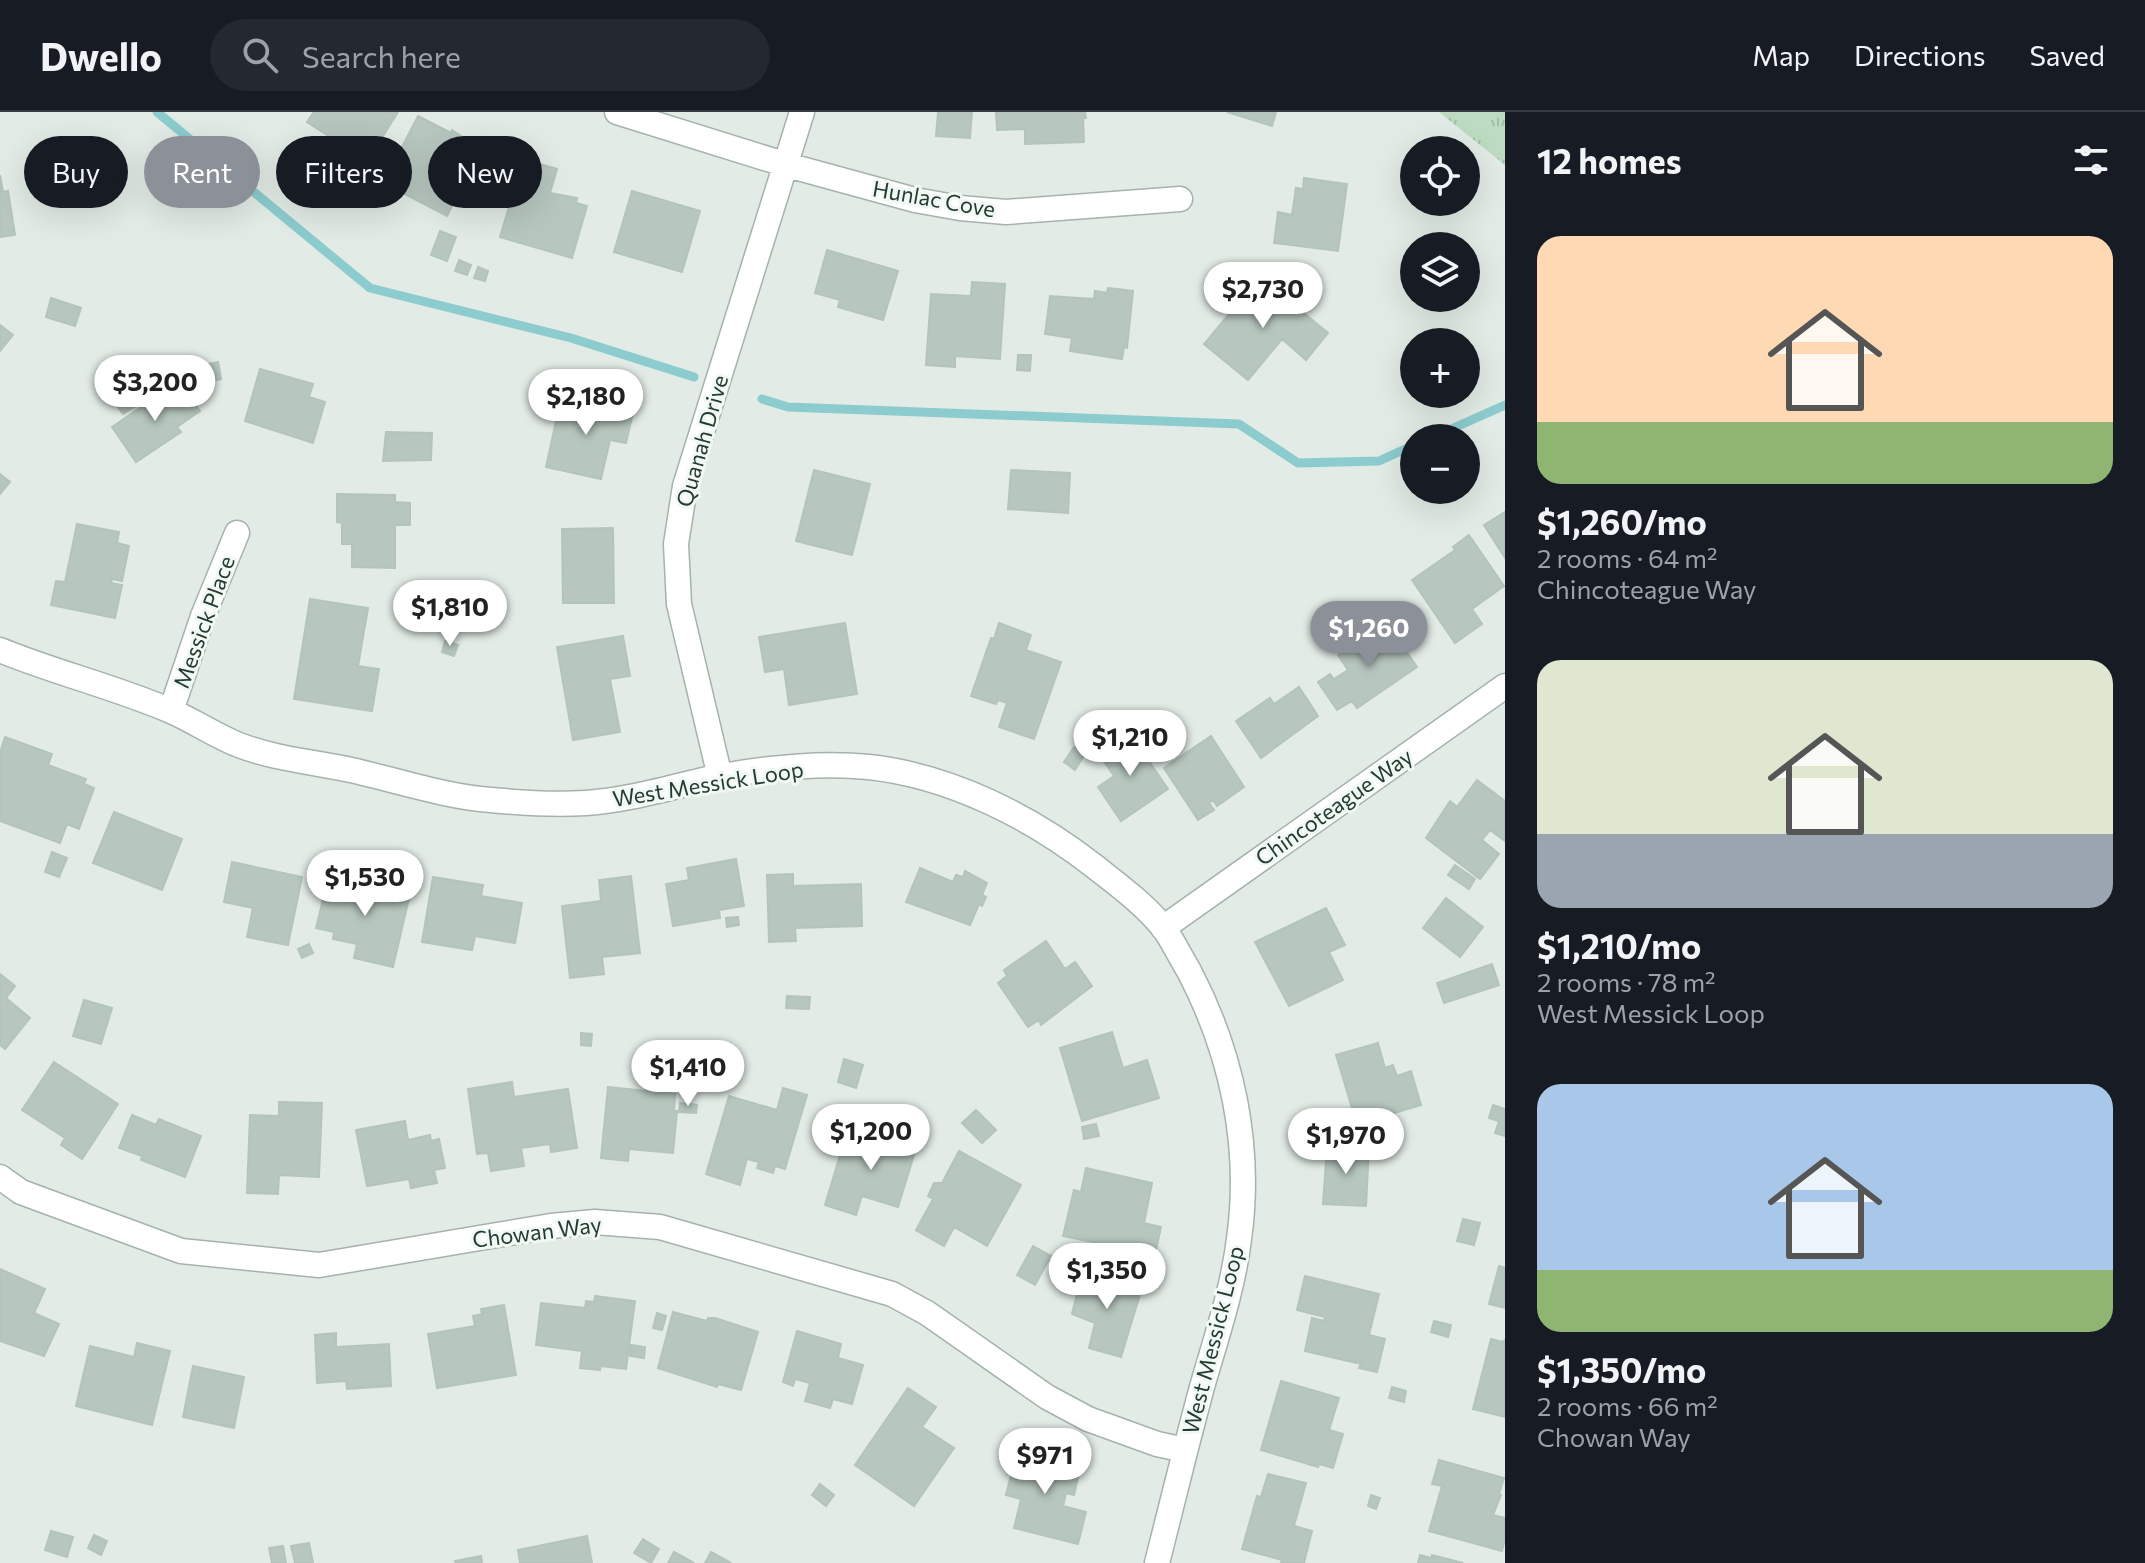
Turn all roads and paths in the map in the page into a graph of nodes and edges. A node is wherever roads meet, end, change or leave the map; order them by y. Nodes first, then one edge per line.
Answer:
1 (617, 112) edge
2 (802, 112) edge
3 (787, 165) junction
4 (1180, 199) dead end
5 (237, 533) dead end
6 (0, 650) edge
7 (1505, 686) edge
8 (171, 711) junction
9 (720, 777) junction
10 (1163, 928) junction
11 (0, 1177) edge
12 (1185, 1450) junction
13 (1157, 1563) edge

1 - 3 street, Hunlac Cove
2 - 3 street, Quanah Drive
3 - 4 street, Hunlac Cove
3 - 9 street, Quanah Drive
5 - 8 street, Messick Place
6 - 8 street, West Messick Loop
7 - 10 street, Chincoteague Way
8 - 9 street, West Messick Loop
9 - 10 street, West Messick Loop
10 - 12 street, West Messick Loop
11 - 12 street, Chowan Way
12 - 13 street, West Messick Loop

